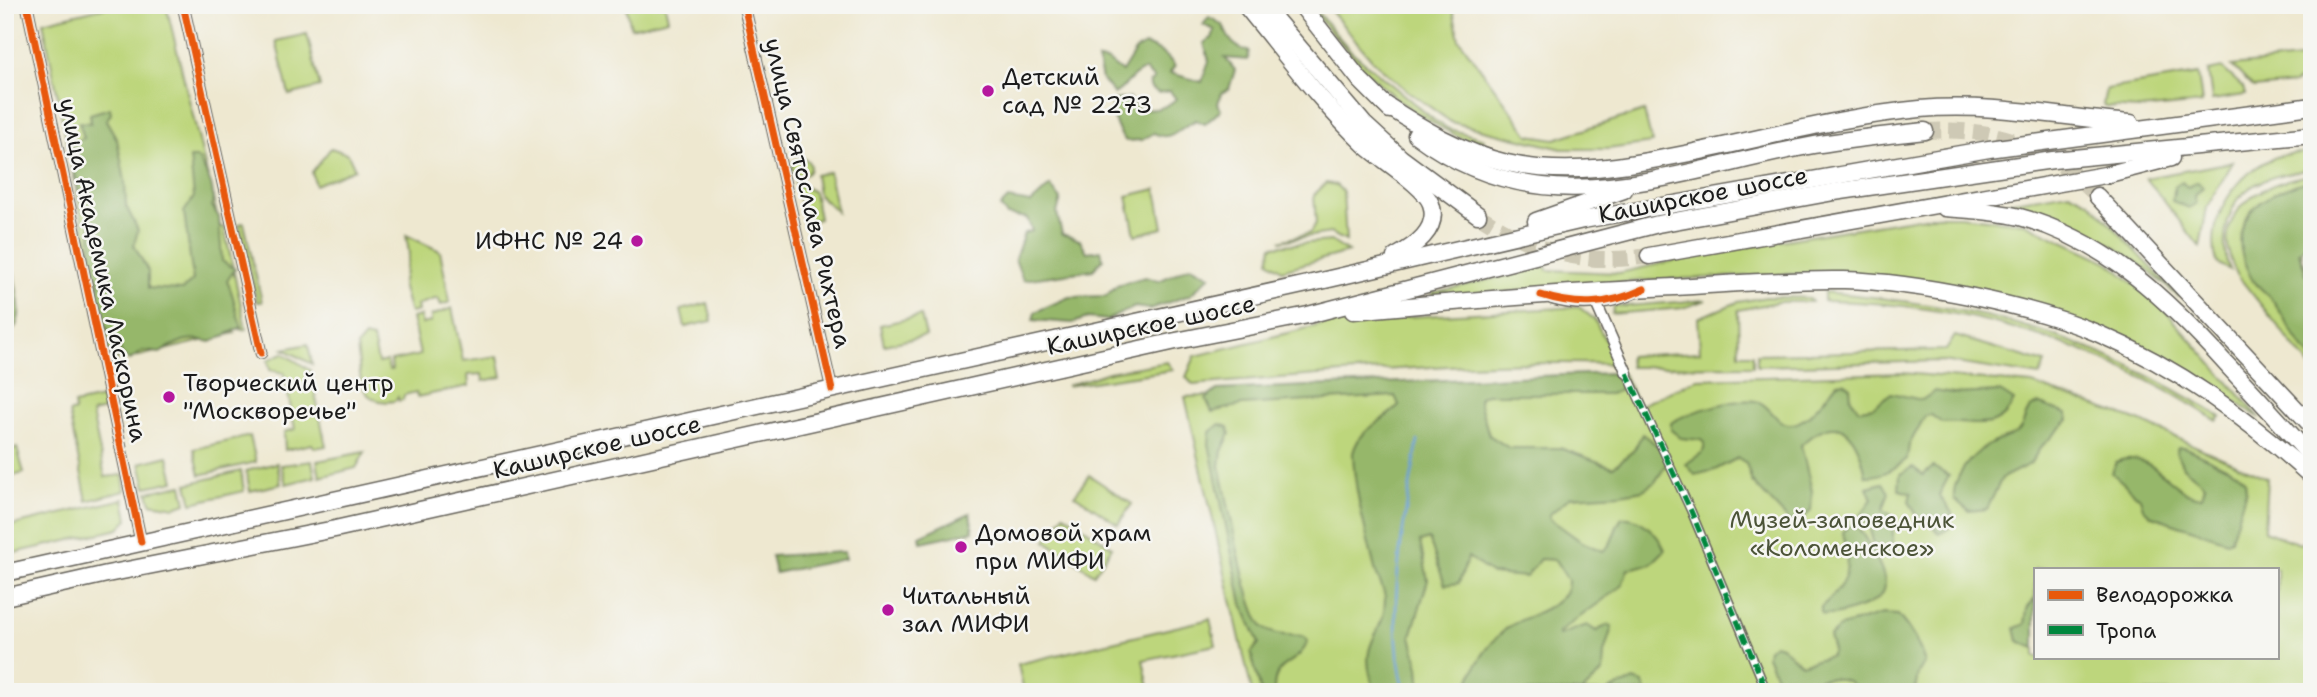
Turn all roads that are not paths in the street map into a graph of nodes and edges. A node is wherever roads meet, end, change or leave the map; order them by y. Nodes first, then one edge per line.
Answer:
1 (27, 5) edge
2 (183, 5) edge
3 (744, 5) edge
4 (1245, 5) edge
5 (1263, 5) edge
6 (1301, 5) edge
7 (1383, 103) junction
8 (2312, 106) edge
9 (2158, 125) junction
10 (1925, 131) tunnel mouth
11 (2312, 135) edge
12 (2231, 144) junction
13 (1649, 181) junction
14 (2097, 196) tunnel mouth
15 (1922, 206) junction
16 (1478, 215) tunnel mouth
17 (1478, 243) junction
18 (1649, 256) tunnel mouth
19 (1372, 268) junction
20 (1644, 289) junction
21 (1541, 295) junction
22 (1595, 303) junction
23 (1308, 315) junction
24 (261, 352) dead end
25 (1627, 373) joint
26 (832, 390) junction
27 (2312, 426) edge
28 (2312, 458) edge
29 (2312, 477) edge
30 (141, 542) junction
31 (5, 573) edge
32 (5, 597) edge
33 (1767, 692) edge

1 - 30 street, улица Академика Ласкорина
2 - 24 street
3 - 26 street, улица Святослава Рихтера
4 - 19 main road
5 - 16 main road
6 - 7 main road
7 - 9 main road
7 - 13 main road
8 - 9 main road, Каширское шоссе
9 - 17 main road, Каширское шоссе
10 - 13 main road, Каширское шоссе
11 - 12 main road, Каширское шоссе
12 - 15 main road, Каширское шоссе
12 - 23 main road, Каширское шоссе
13 - 17 main road
14 - 27 main road
15 - 18 main road, Каширское шоссе
15 - 28 main road
17 - 19 main road, Каширское шоссе
19 - 26 main road, Каширское шоссе
20 - 21 main road
20 - 22 street
20 - 29 main road
21 - 22 street
21 - 23 main road
22 - 25 street
23 - 32 main road, Каширское шоссе
25 - 33 street
26 - 30 main road, Каширское шоссе
30 - 31 main road, Каширское шоссе

